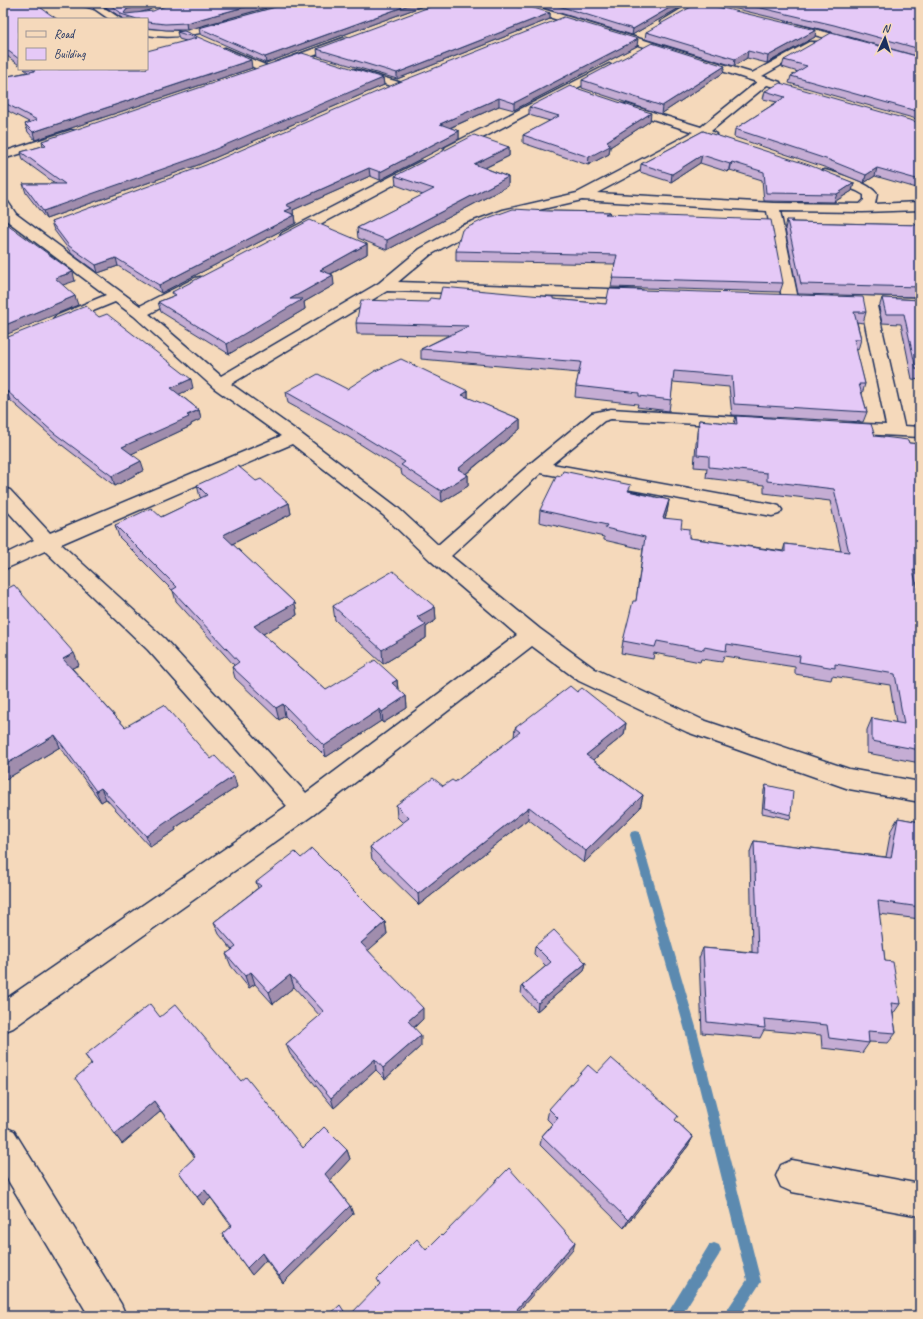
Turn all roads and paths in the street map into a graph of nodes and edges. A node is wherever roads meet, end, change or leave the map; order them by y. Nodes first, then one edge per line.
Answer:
1 (91, 3) edge
2 (513, 3) edge
3 (700, 4) edge
4 (536, 5) edge
5 (114, 18) edge
6 (565, 18) junction
7 (239, 19) edge
8 (778, 23) edge
9 (658, 25) edge
10 (543, 27) edge
11 (148, 32) edge
12 (646, 32) edge
13 (187, 34) junction
14 (828, 35) junction
15 (355, 37) edge
16 (633, 40) junction
17 (201, 41) edge
18 (651, 45) junction
19 (864, 45) edge
20 (216, 47) edge
21 (637, 52) edge
22 (303, 56) junction
23 (623, 60) edge
24 (318, 61) edge
25 (266, 69) junction
26 (347, 70) edge
27 (251, 74) edge
28 (759, 79) junction
29 (786, 87) edge
30 (568, 88) junction
31 (384, 91) edge
32 (583, 93) edge
33 (613, 103) edge
34 (79, 131) edge
35 (702, 132) junction
36 (724, 139) edge
37 (4, 141) dead end
38 (4, 159) edge
39 (812, 169) edge
40 (581, 196) junction
41 (3, 205) edge
42 (920, 206) edge
43 (773, 207) junction
44 (863, 208) junction
45 (45, 226) dead end
46 (30, 232) junction
47 (279, 240) edge
48 (209, 276) edge
49 (384, 286) junction
50 (654, 294) edge
51 (116, 296) junction
52 (774, 298) edge
53 (790, 299) junction
54 (805, 299) edge
55 (821, 300) edge
56 (868, 301) junction
57 (920, 303) edge
58 (139, 313) junction
59 (47, 325) edge
60 (220, 384) junction
61 (778, 424) edge
62 (825, 427) edge
63 (896, 431) junction
64 (920, 432) edge
65 (294, 437) junction
66 (537, 467) junction
67 (3, 494) edge
68 (772, 510) dead end
69 (47, 542) junction
70 (438, 556) junction
71 (3, 563) edge
72 (532, 635) junction
73 (920, 792) edge
74 (304, 808) junction
75 (3, 1018) edge
76 (3, 1142) edge
77 (792, 1176) dead end
78 (920, 1200) edge
79 (109, 1316) edge

1 - 5 street
2 - 4 street
3 - 9 street
4 - 6 street
6 - 10 street
6 - 16 street
7 - 13 street
8 - 14 street
11 - 13 street
12 - 16 street
13 - 17 street
14 - 19 street
14 - 28 street
15 - 22 street
16 - 18 street
18 - 21 street
18 - 28 street
20 - 25 street
22 - 24 street
22 - 25 street
23 - 30 street
25 - 27 street
26 - 31 street
28 - 29 street
28 - 35 street
30 - 32 street
30 - 47 street
33 - 35 street
34 - 38 street
35 - 36 street
35 - 40 street
37 - 38 street
39 - 44 street
40 - 43 street
40 - 49 street
41 - 46 street
42 - 44 street
43 - 44 street
43 - 53 street
45 - 46 street
46 - 51 street
48 - 58 street
49 - 50 street
49 - 60 street
51 - 58 street
51 - 59 street
52 - 53 street
53 - 54 street
55 - 56 street
56 - 57 street
56 - 63 street
58 - 60 street
60 - 65 street
61 - 66 street
62 - 63 street
63 - 64 street
65 - 69 street
65 - 70 street
66 - 68 street
66 - 70 street
67 - 69 street
69 - 71 street
69 - 74 street
70 - 72 street
72 - 73 street
72 - 74 street
74 - 75 street
76 - 79 street
77 - 78 street

